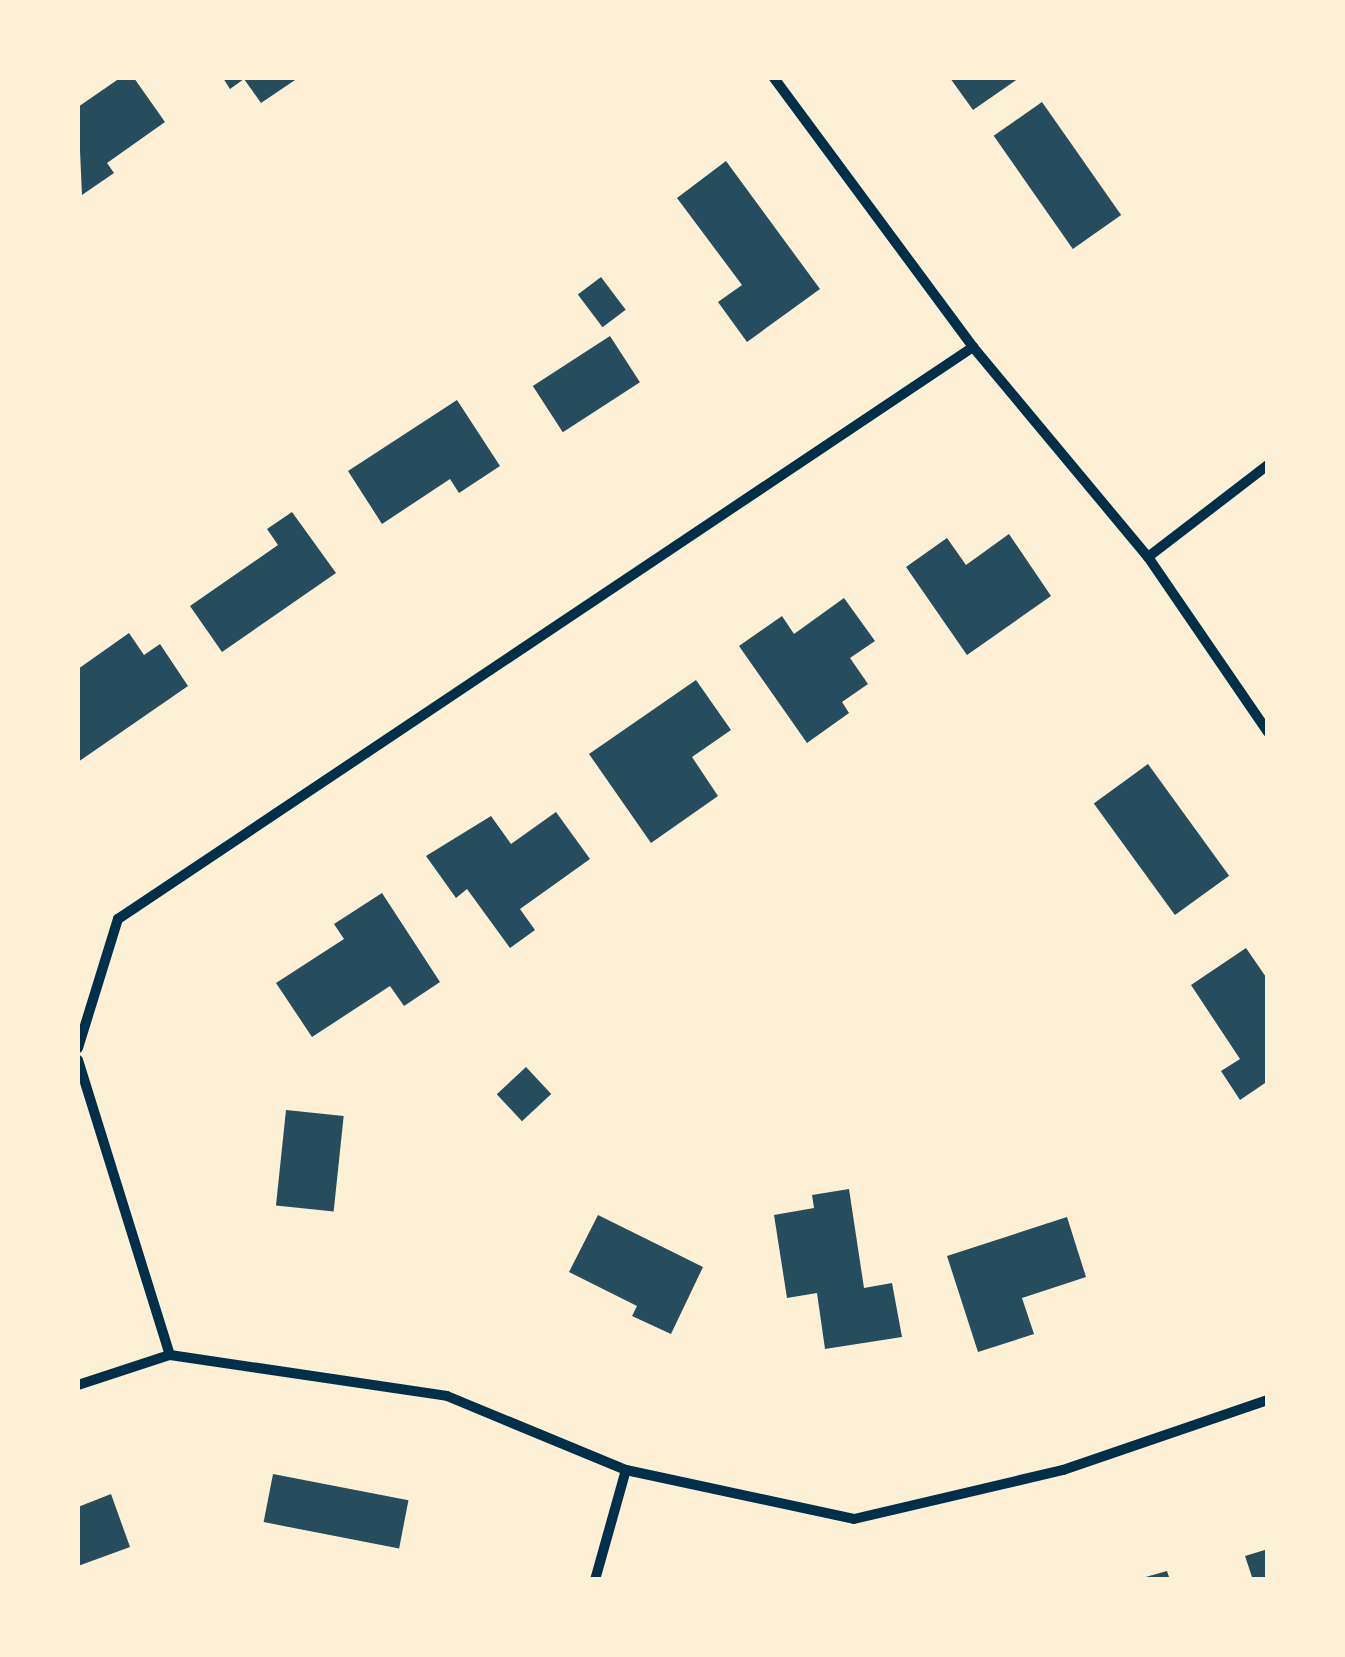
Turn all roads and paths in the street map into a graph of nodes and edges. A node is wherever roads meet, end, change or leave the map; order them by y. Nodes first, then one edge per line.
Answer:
1 (774, 78) edge
2 (973, 347) junction
3 (1268, 465) edge
4 (1148, 557) junction
5 (1268, 732) edge
6 (78, 1048) edge
7 (78, 1060) edge
8 (170, 1355) junction
9 (78, 1385) edge
10 (1268, 1400) edge
11 (626, 1470) junction
12 (595, 1580) edge

1 - 2 street
2 - 4 street
2 - 6 street
3 - 4 street
4 - 5 street
7 - 8 street
8 - 9 street
8 - 11 street
10 - 11 street
11 - 12 street

